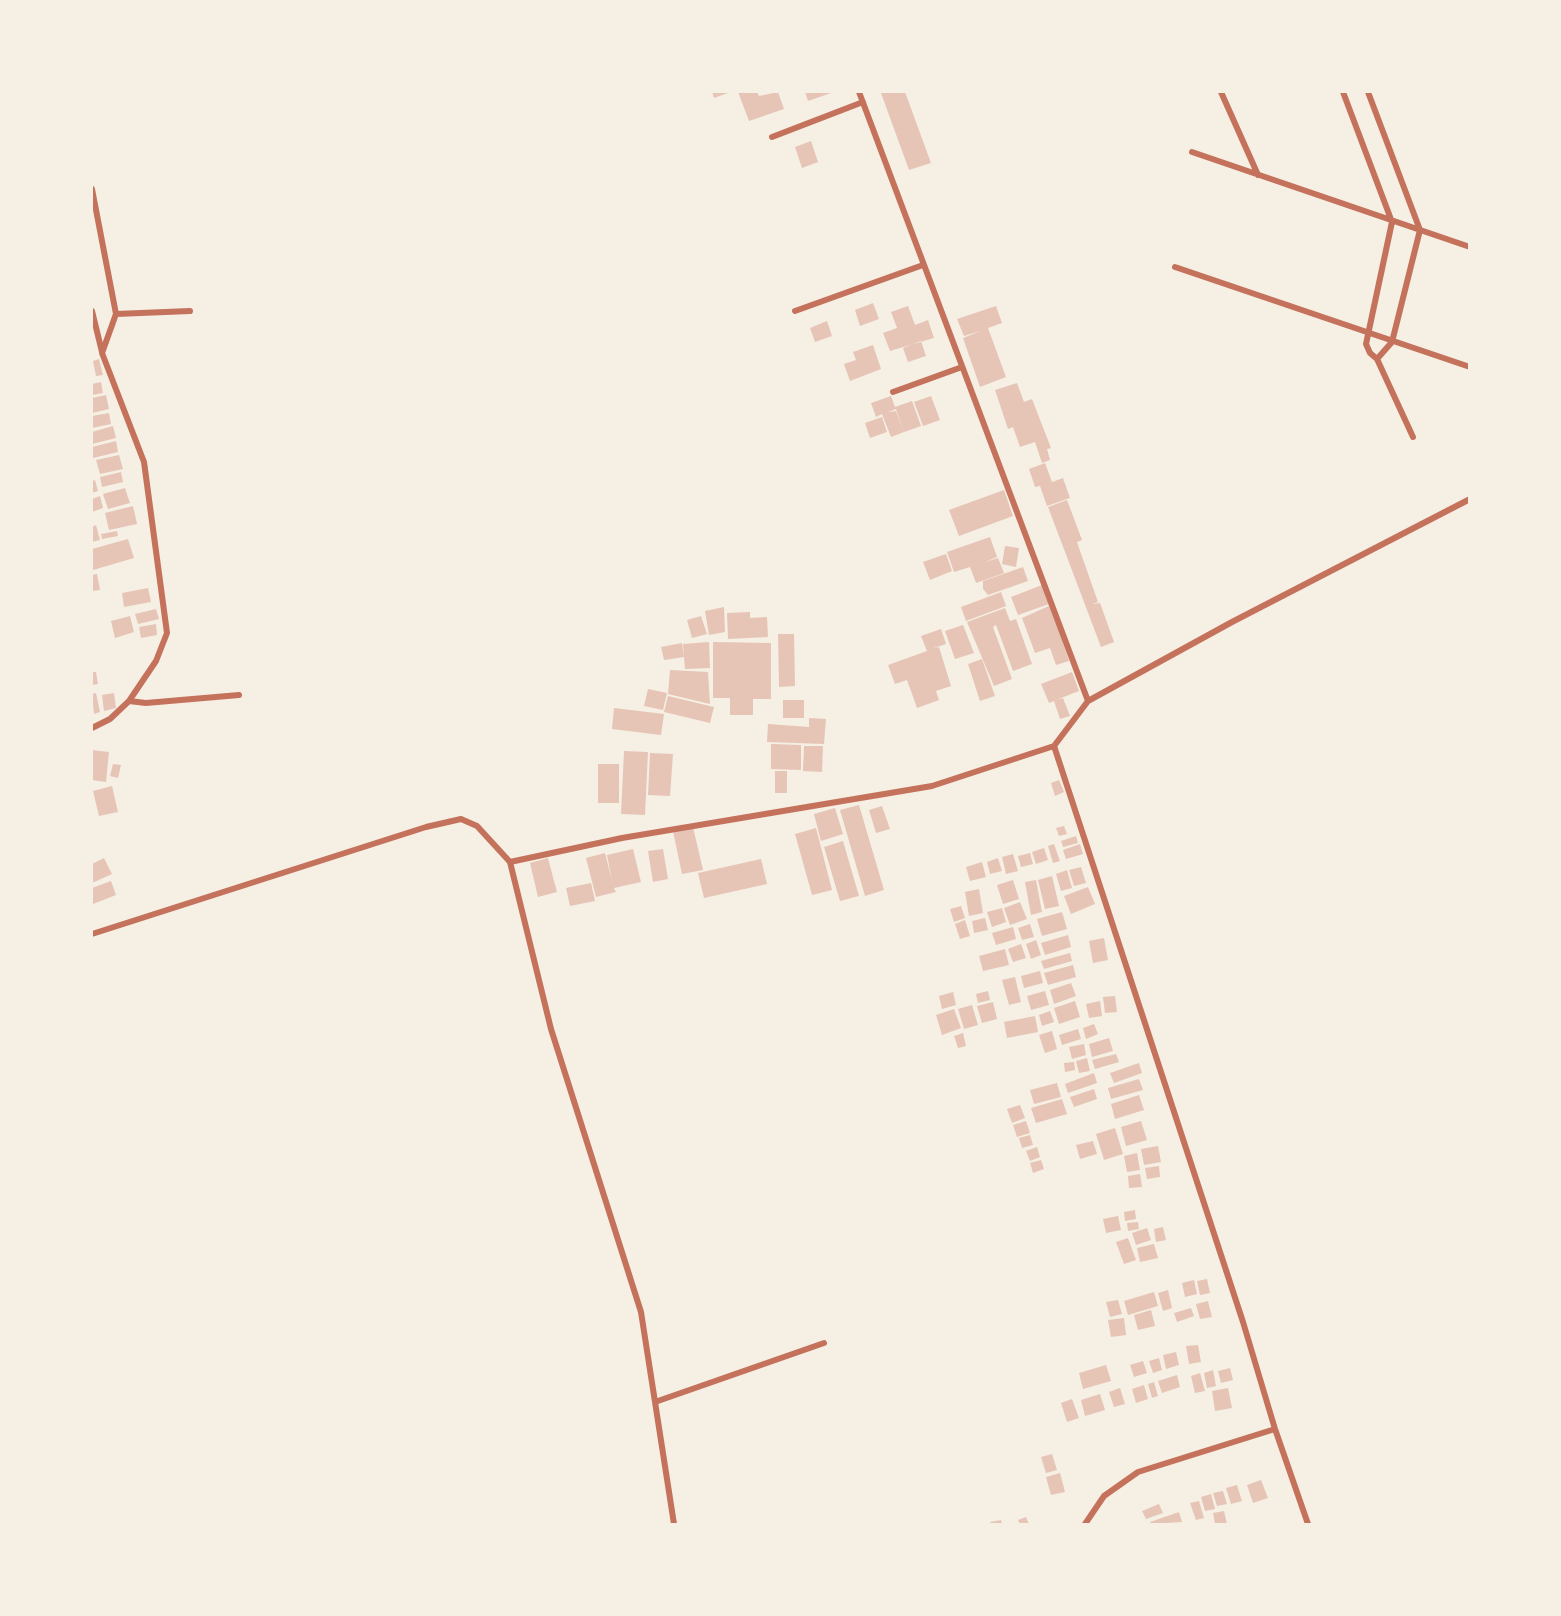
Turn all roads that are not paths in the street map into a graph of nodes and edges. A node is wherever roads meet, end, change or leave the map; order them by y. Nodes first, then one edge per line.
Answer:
1 (859, 92) edge
2 (1221, 92) edge
3 (1343, 92) edge
4 (1368, 92) edge
5 (863, 102) junction
6 (772, 137) dead end
7 (1192, 152) dead end
8 (1258, 176) junction
9 (92, 189) edge
10 (1392, 222) junction
11 (1420, 230) junction
12 (1470, 247) edge
13 (923, 265) junction
14 (1175, 267) dead end
15 (92, 311) edge
16 (190, 311) dead end
17 (795, 311) dead end
18 (116, 314) junction
19 (1369, 333) junction
20 (1392, 342) junction
21 (102, 353) junction
22 (1377, 359) junction
23 (962, 367) junction
24 (1470, 367) edge
25 (892, 392) dead end
26 (1413, 437) dead end
27 (1470, 499) edge
28 (238, 695) dead end
29 (129, 701) junction
30 (1088, 701) junction
31 (92, 728) edge
32 (1054, 746) junction
33 (510, 862) junction
34 (92, 934) edge
35 (824, 1343) dead end
36 (655, 1402) junction
37 (1275, 1429) junction
38 (674, 1524) edge
39 (1085, 1524) edge
40 (1308, 1524) edge

1 - 5 street
2 - 8 street
3 - 10 street
4 - 11 street
5 - 6 street
5 - 13 street
7 - 8 street
8 - 10 street
9 - 18 street
10 - 11 street
10 - 19 street
11 - 12 street
11 - 20 street
13 - 17 street
13 - 23 street
14 - 19 street
15 - 21 street
16 - 18 street
18 - 21 street
19 - 20 street
19 - 22 street
20 - 22 street
20 - 24 street
21 - 29 street
22 - 26 street
23 - 25 street
23 - 30 street
27 - 30 street
28 - 29 street
29 - 31 street
30 - 32 street
32 - 33 street
32 - 37 street
33 - 34 street
33 - 36 street
35 - 36 street
36 - 38 street
37 - 39 street
37 - 40 street

